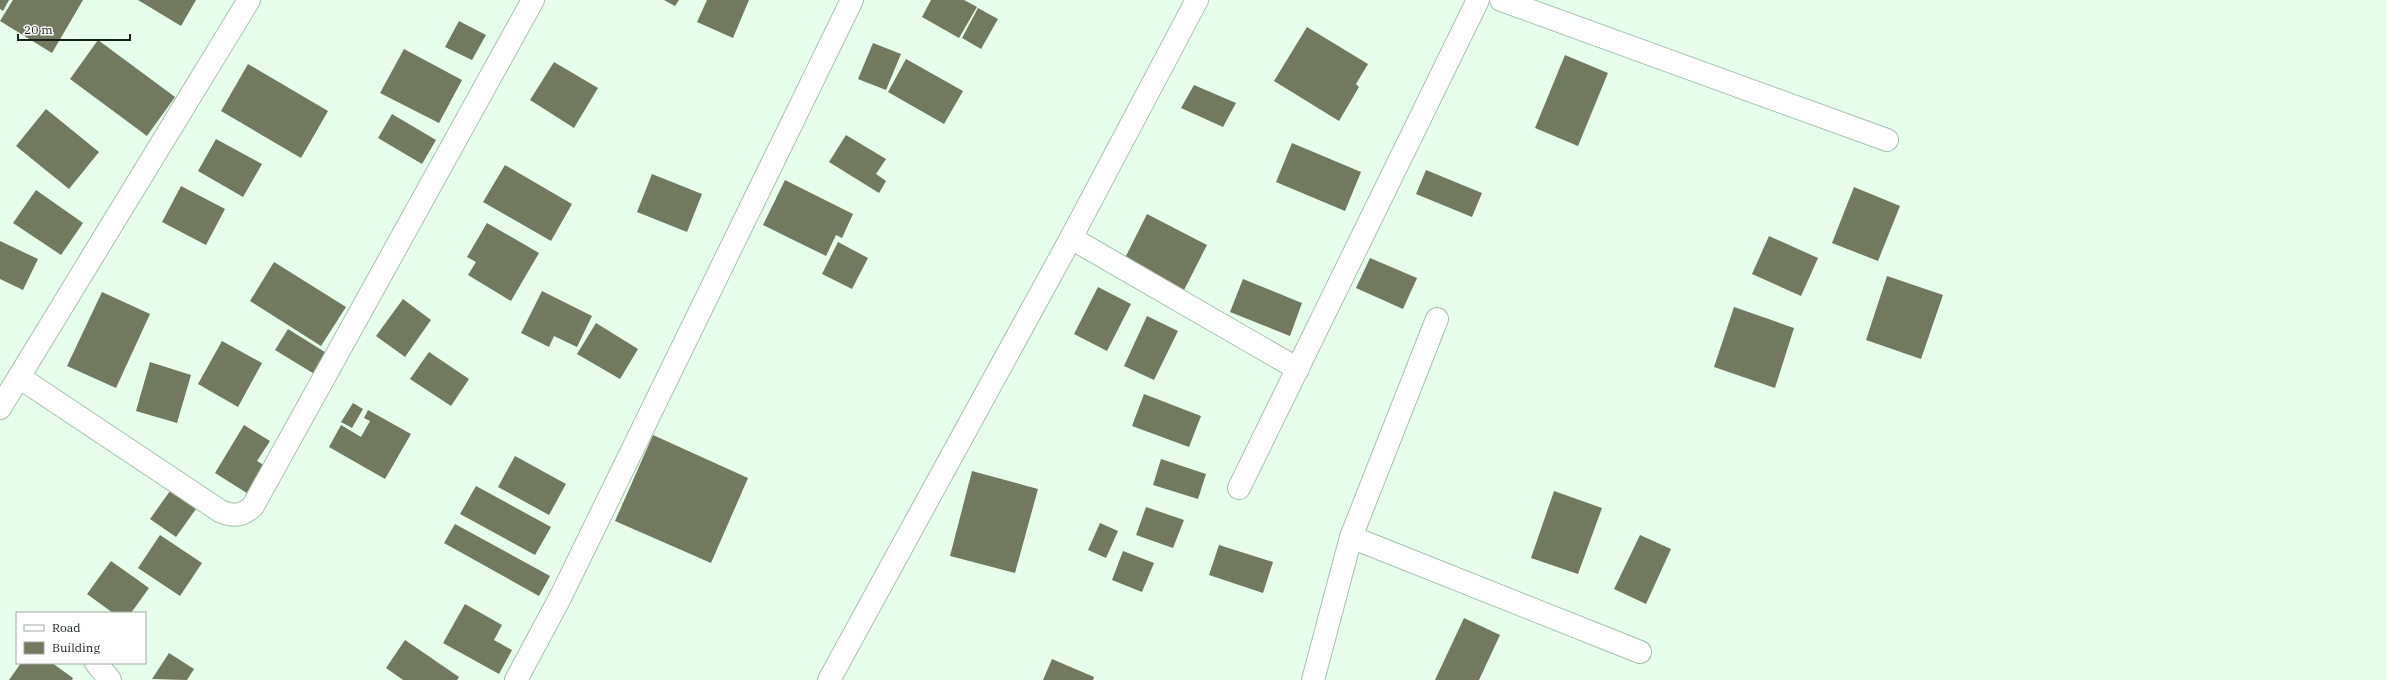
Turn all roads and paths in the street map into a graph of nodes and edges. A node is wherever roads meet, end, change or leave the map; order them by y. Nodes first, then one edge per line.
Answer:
1 (249, 0) edge
2 (533, 0) edge
3 (852, 0) edge
4 (1197, 0) edge
5 (1478, 0) edge
6 (1501, 0) edge
7 (1887, 140) dead end
8 (1071, 238) junction
9 (1437, 319) dead end
10 (1298, 368) junction
11 (19, 377) junction
12 (0, 408) edge
13 (1239, 488) dead end
14 (1351, 537) junction
15 (1640, 652) dead end
16 (97, 664) edge
17 (110, 680) edge
18 (516, 680) edge
19 (829, 680) edge
20 (1313, 680) edge

1 - 11 street
2 - 11 street
3 - 18 street
4 - 8 street
5 - 10 street
6 - 7 street
8 - 10 street
8 - 19 street
9 - 14 street
10 - 13 street
11 - 12 street
14 - 15 street
14 - 20 street
16 - 17 street

